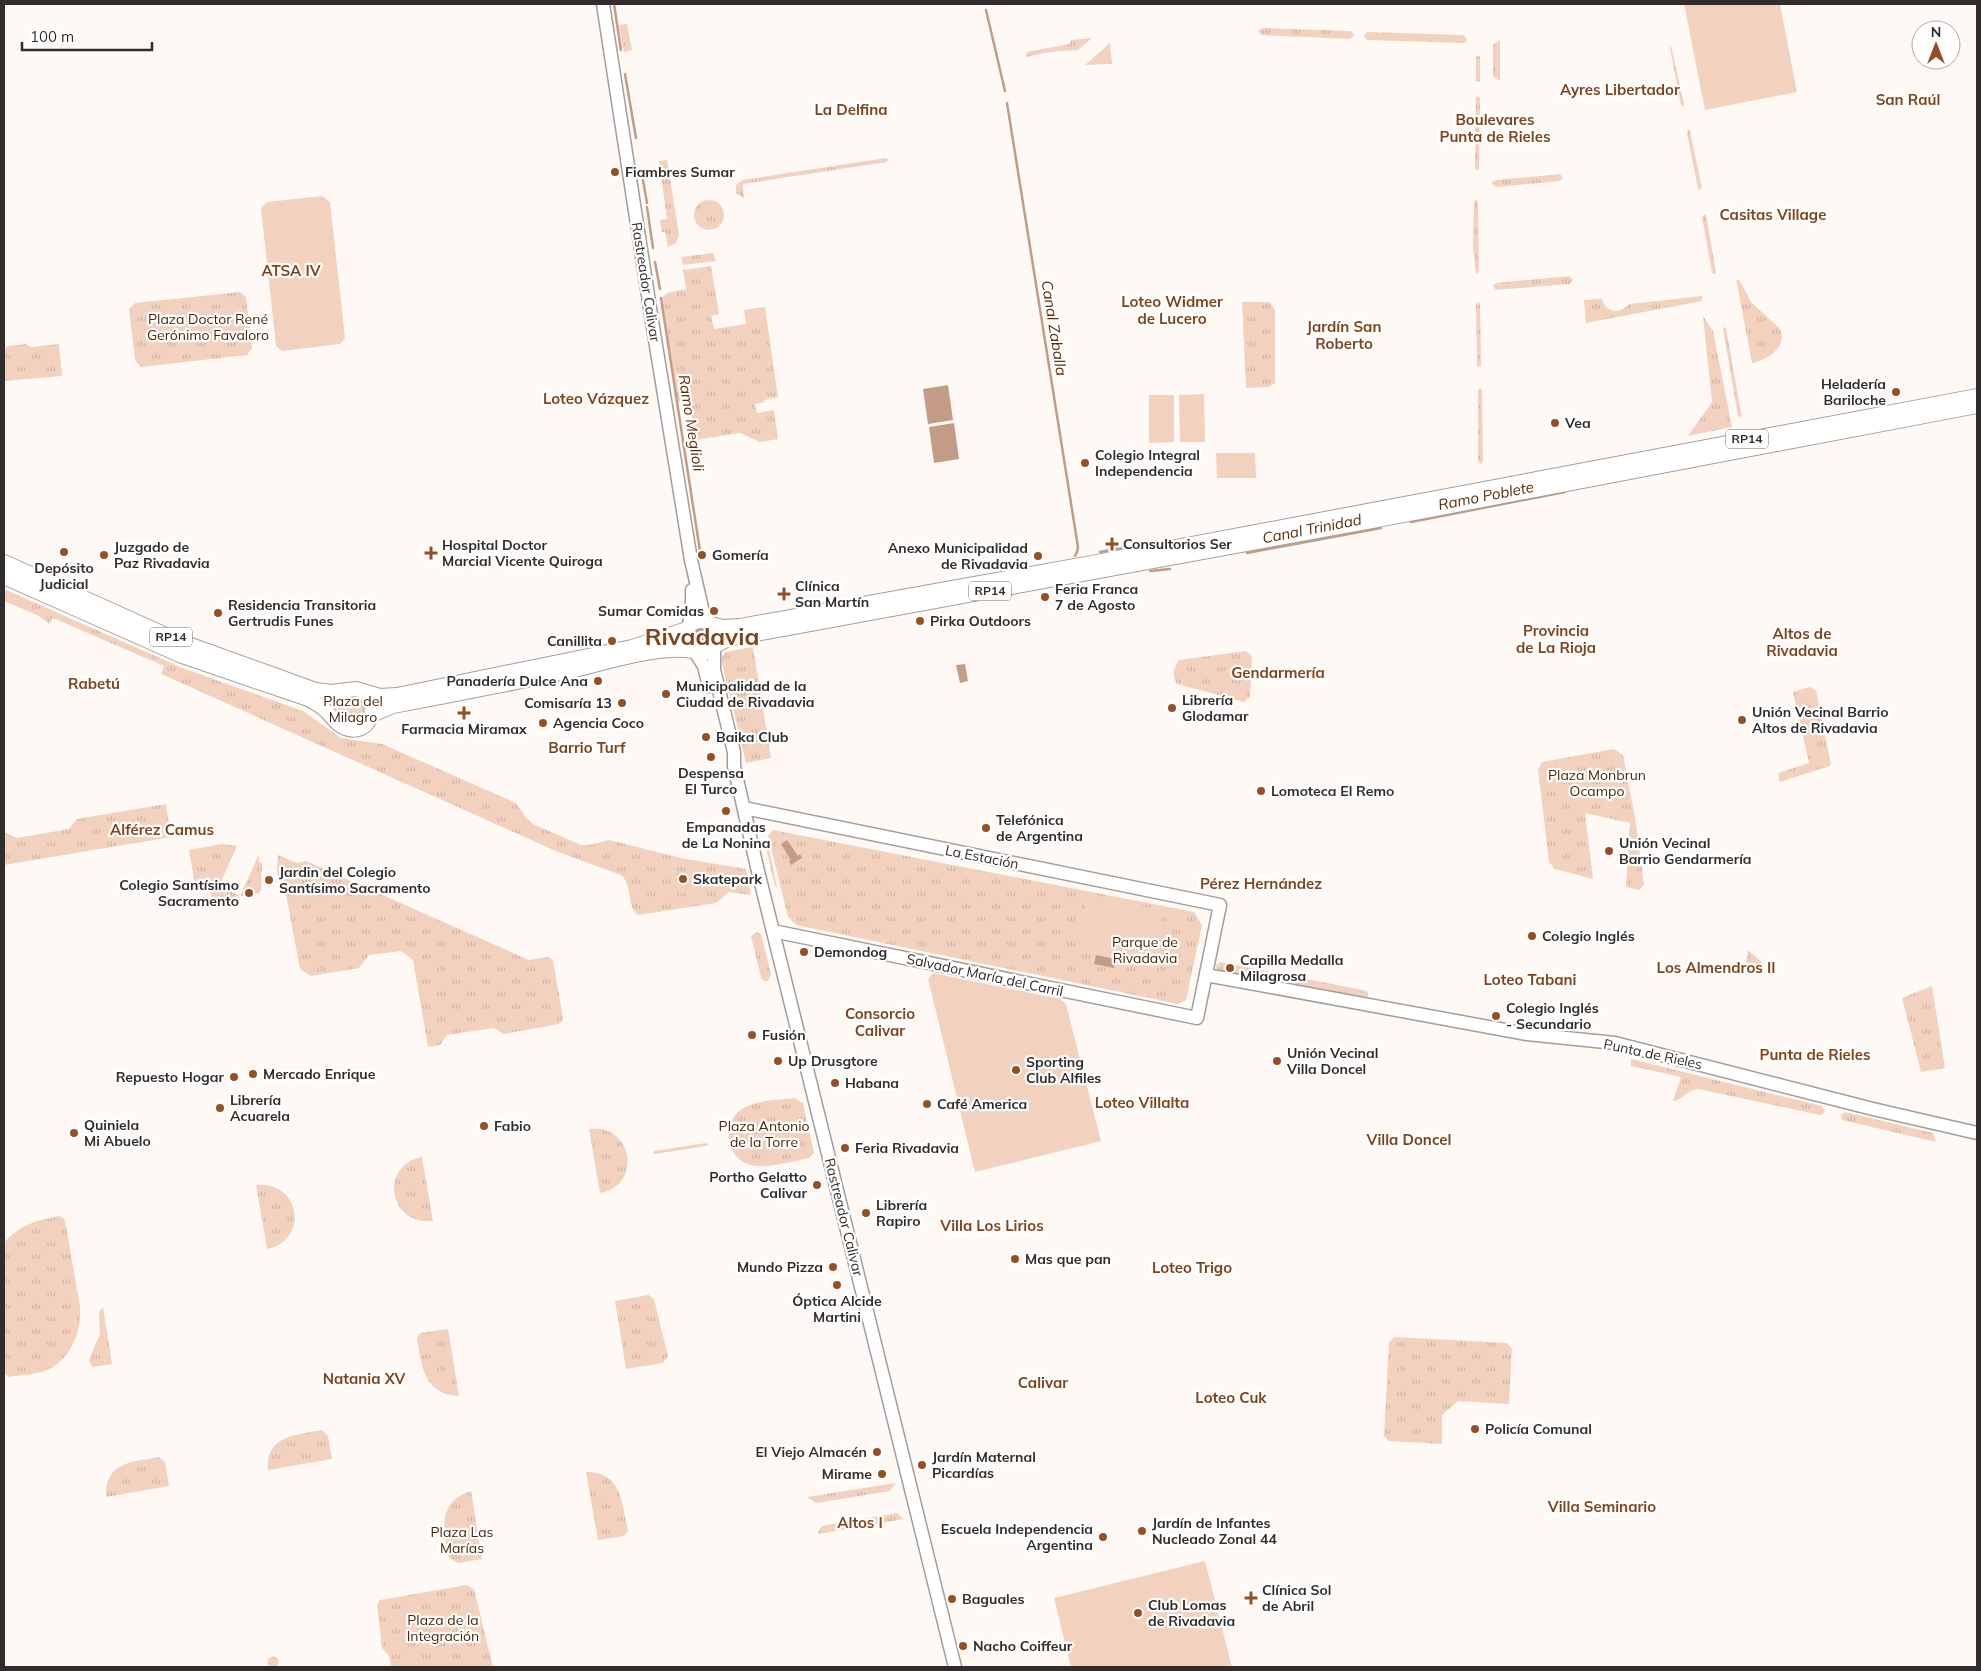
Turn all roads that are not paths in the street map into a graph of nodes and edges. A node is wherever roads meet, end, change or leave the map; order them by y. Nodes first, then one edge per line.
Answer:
1 (604, 4) edge
2 (1977, 396) edge
3 (1977, 406) edge
4 (691, 560) junction
5 (4, 562) edge
6 (4, 577) edge
7 (710, 624) junction
8 (687, 628) junction
9 (714, 647) junction
10 (694, 651) junction
11 (343, 690) junction
12 (363, 692) junction
13 (372, 715) junction
14 (335, 721) junction
15 (734, 766) junction
16 (744, 808) junction
17 (773, 931) junction
18 (1206, 975) junction
19 (1977, 1133) edge
20 (955, 1667) edge

1 - 4 main road, Rastreador Calivar
2 - 7 main road, RP14
3 - 9 main road, RP14
4 - 7 main road, Rastreador Calivar
4 - 8 main road, Rastreador Calivar
5 - 11 main road, RP14
6 - 14 main road, RP14
7 - 8 main road
7 - 9 main road
8 - 10 main road
8 - 12 main road, RP14
9 - 10 main road
9 - 15 main road, Rastreador Calivar
10 - 13 main road, RP14
10 - 15 main road, Rastreador Calivar
11 - 12 main road, RP14
11 - 14 main road
12 - 13 main road
13 - 14 main road, RP14
15 - 16 main road, Rastreador Calivar
16 - 17 main road, Rastreador Calivar
16 - 18 main road, La Estación
17 - 18 main road, Salvador María del Carril
17 - 20 main road, Rastreador Calivar
18 - 19 main road, Punta de Rieles

